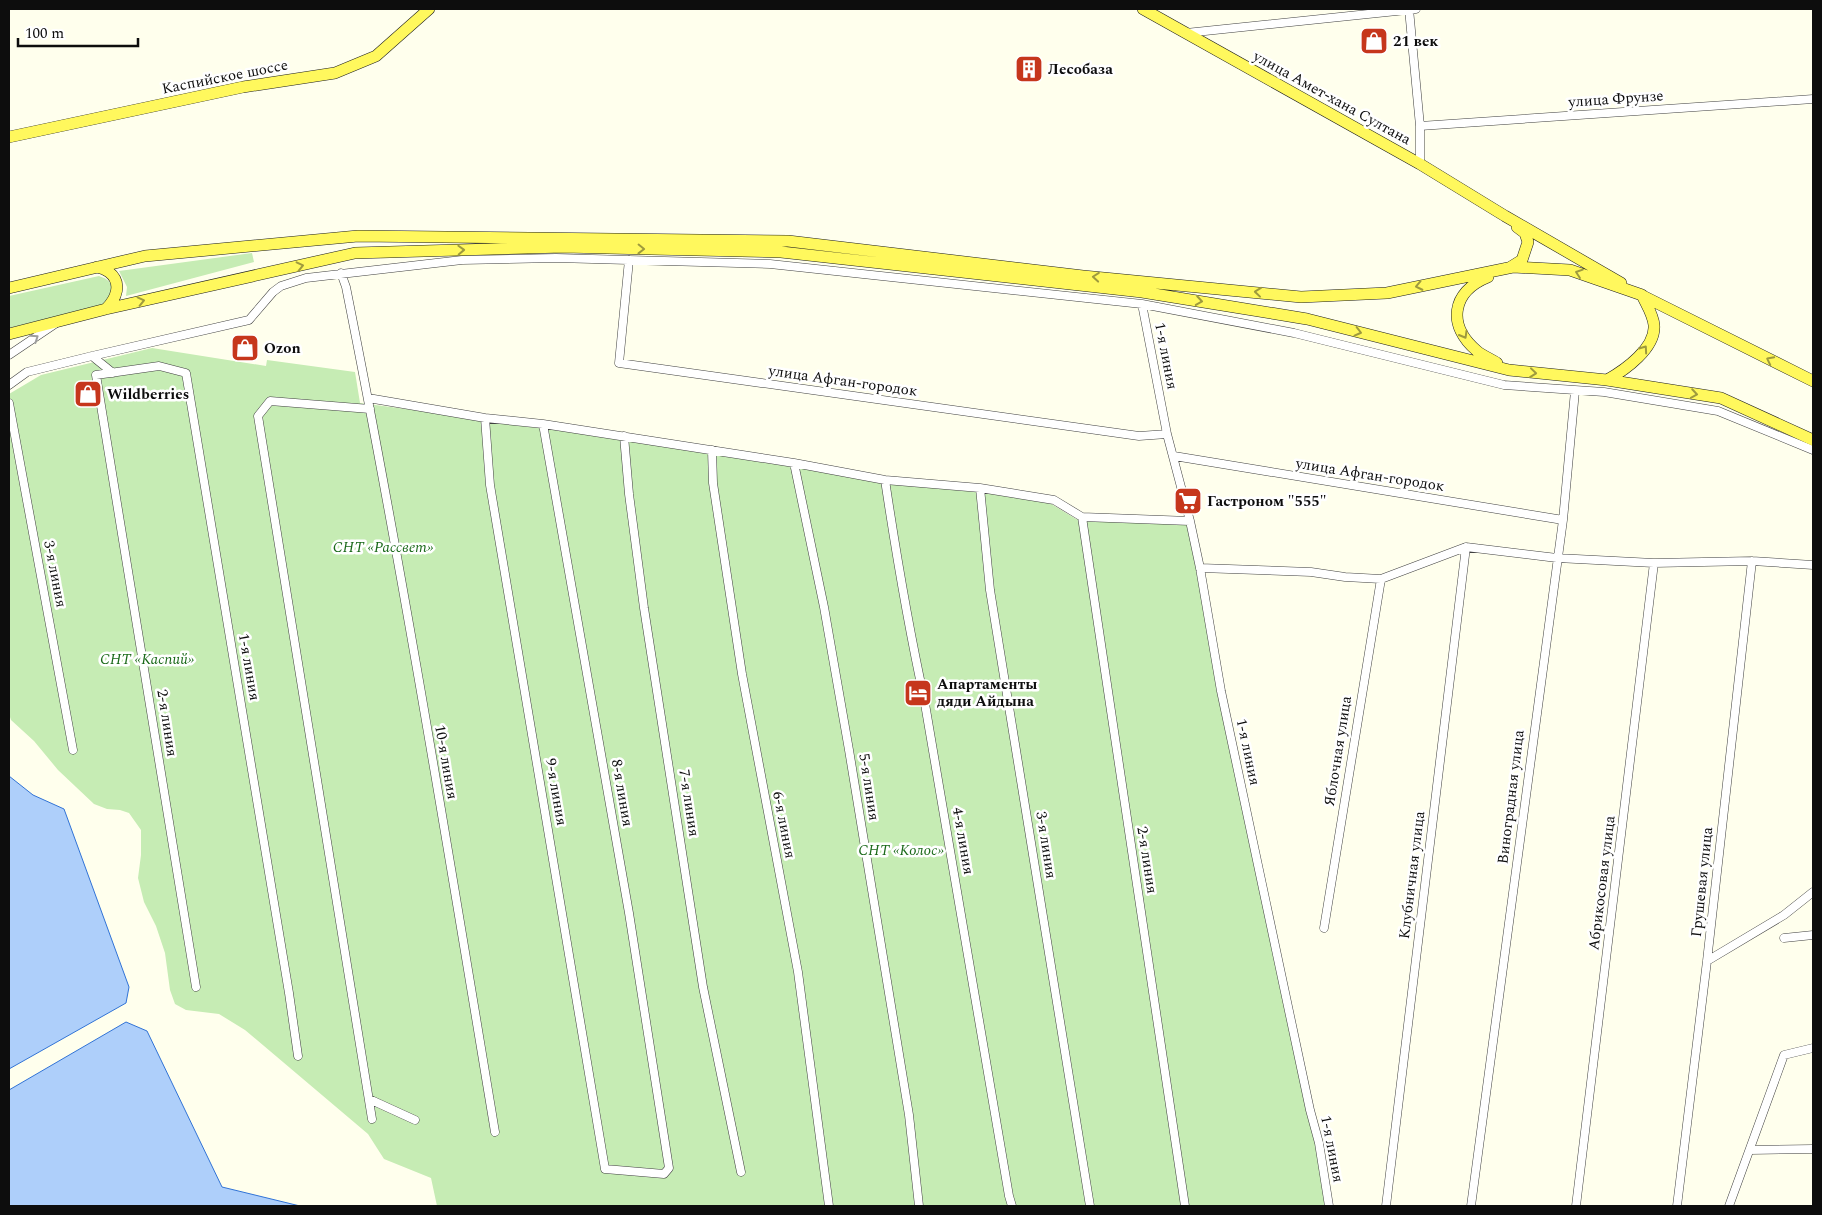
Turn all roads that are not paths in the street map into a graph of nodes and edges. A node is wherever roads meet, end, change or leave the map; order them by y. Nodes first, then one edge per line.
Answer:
1 (429, 9) edge
2 (1143, 9) edge
3 (1409, 9) edge
4 (1416, 9) edge
5 (1186, 33) junction
6 (1813, 99) edge
7 (1420, 126) junction
8 (9, 137) edge
9 (1420, 164) junction
10 (1505, 216) junction
11 (629, 260) junction
12 (98, 266) junction
13 (1512, 267) junction
14 (341, 273) junction
15 (12, 287) edge
16 (1642, 295) junction
17 (1142, 304) junction
18 (106, 309) junction
19 (61, 320) junction
20 (9, 334) edge
21 (9, 355) edge
22 (92, 356) junction
23 (1509, 370) junction
24 (113, 373) junction
25 (96, 375) joint
26 (1607, 380) junction
27 (1813, 382) edge
28 (9, 385) edge
29 (1575, 391) junction
30 (368, 398) junction
31 (9, 403) edge
32 (370, 409) junction
33 (485, 418) junction
34 (543, 424) junction
35 (1167, 434) junction
36 (624, 436) junction
37 (1813, 440) edge
38 (712, 450) junction
39 (1813, 450) edge
40 (1174, 456) junction
41 (794, 463) junction
42 (885, 480) junction
43 (980, 488) junction
44 (1082, 517) junction
45 (1563, 520) junction
46 (1190, 522) junction
47 (1466, 548) junction
48 (1556, 558) junction
49 (1752, 560) junction
50 (1654, 563) junction
51 (1813, 565) edge
52 (1200, 568) junction
53 (1381, 579) junction
54 (73, 750) dead end
55 (1813, 892) edge
56 (1324, 928) dead end
57 (1813, 935) edge
58 (1784, 938) dead end
59 (1707, 961) junction
60 (196, 987) dead end
61 (1813, 1048) edge
62 (298, 1056) dead end
63 (369, 1099) junction
64 (372, 1119) dead end
65 (415, 1120) dead end
66 (495, 1132) dead end
67 (1813, 1149) edge
68 (1750, 1150) junction
69 (669, 1168) joint
70 (742, 1172) dead end
71 (829, 1206) edge
72 (919, 1206) edge
73 (1012, 1206) edge
74 (1090, 1206) edge
75 (1184, 1206) edge
76 (1329, 1206) edge
77 (1386, 1206) edge
78 (1472, 1206) edge
79 (1576, 1206) edge
80 (1677, 1206) edge
81 (1729, 1206) edge

1 - 8 main road, Каспийское шоссе
2 - 5 main road, улица Амет-хана Султана
3 - 4 street
3 - 5 street
3 - 7 street
5 - 9 main road, улица Амет-хана Султана
6 - 7 street, улица Фрунзе
7 - 9 street
9 - 10 main road, улица Амет-хана Султана
10 - 13 main road
10 - 16 main road
11 - 14 street
11 - 17 street
11 - 35 street, улица Афган-городок
13 -> 12 main road
12 - 15 main road
12 - 18 main road
16 -> 13 main road
13 -> 23 main road
14 - 22 street
14 - 30 street, 10-я линия
26 -> 16 main road
27 -> 16 main road
17 - 29 street
17 - 35 street, 1-я линия
18 - 19 main road
18 -> 23 main road
19 - 20 main road
21 -> 19 street
22 - 24 street
22 - 28 street
23 -> 26 main road
24 - 25 street, 1-я линия
24 - 62 street, 1-я линия
25 - 60 street, 2-я линия
26 -> 37 main road
29 - 39 street
29 - 45 street, Виноградная улица
30 - 32 street, 10-я линия
30 - 33 street
31 - 54 street, 3-я линия
32 - 63 street
32 - 66 street, 10-я линия
33 - 34 street
33 - 69 street, 9-я линия
34 - 36 street
34 - 69 street, 8-я линия
35 - 40 street, 1-я линия
36 - 38 street
36 - 70 street, 7-я линия
38 - 41 street
38 - 71 street, 6-я линия
40 - 45 street, улица Афган-городок
40 - 46 street, 1-я линия
41 - 42 street
41 - 72 street, 5-я линия
42 - 43 street
42 - 73 street, 4-я линия
43 - 44 street
43 - 74 street, 3-я линия
44 - 46 street
44 - 75 street, 2-я линия
45 - 48 street, Виноградная улица
46 - 52 street, 1-я линия
47 - 48 street
47 - 53 street
47 - 77 street, Клубничная улица
48 - 50 street
48 - 78 street, Виноградная улица
49 - 50 street
49 - 51 street
49 - 59 street, Грушевая улица
50 - 79 street, Абрикосовая улица
52 - 53 street
52 - 76 street, 1-я линия
53 - 56 street, Яблочная улица
55 - 59 street
57 - 58 street
59 - 80 street, Грушевая улица
61 - 68 street
63 - 64 street
63 - 65 street
67 - 68 street
68 - 81 street

